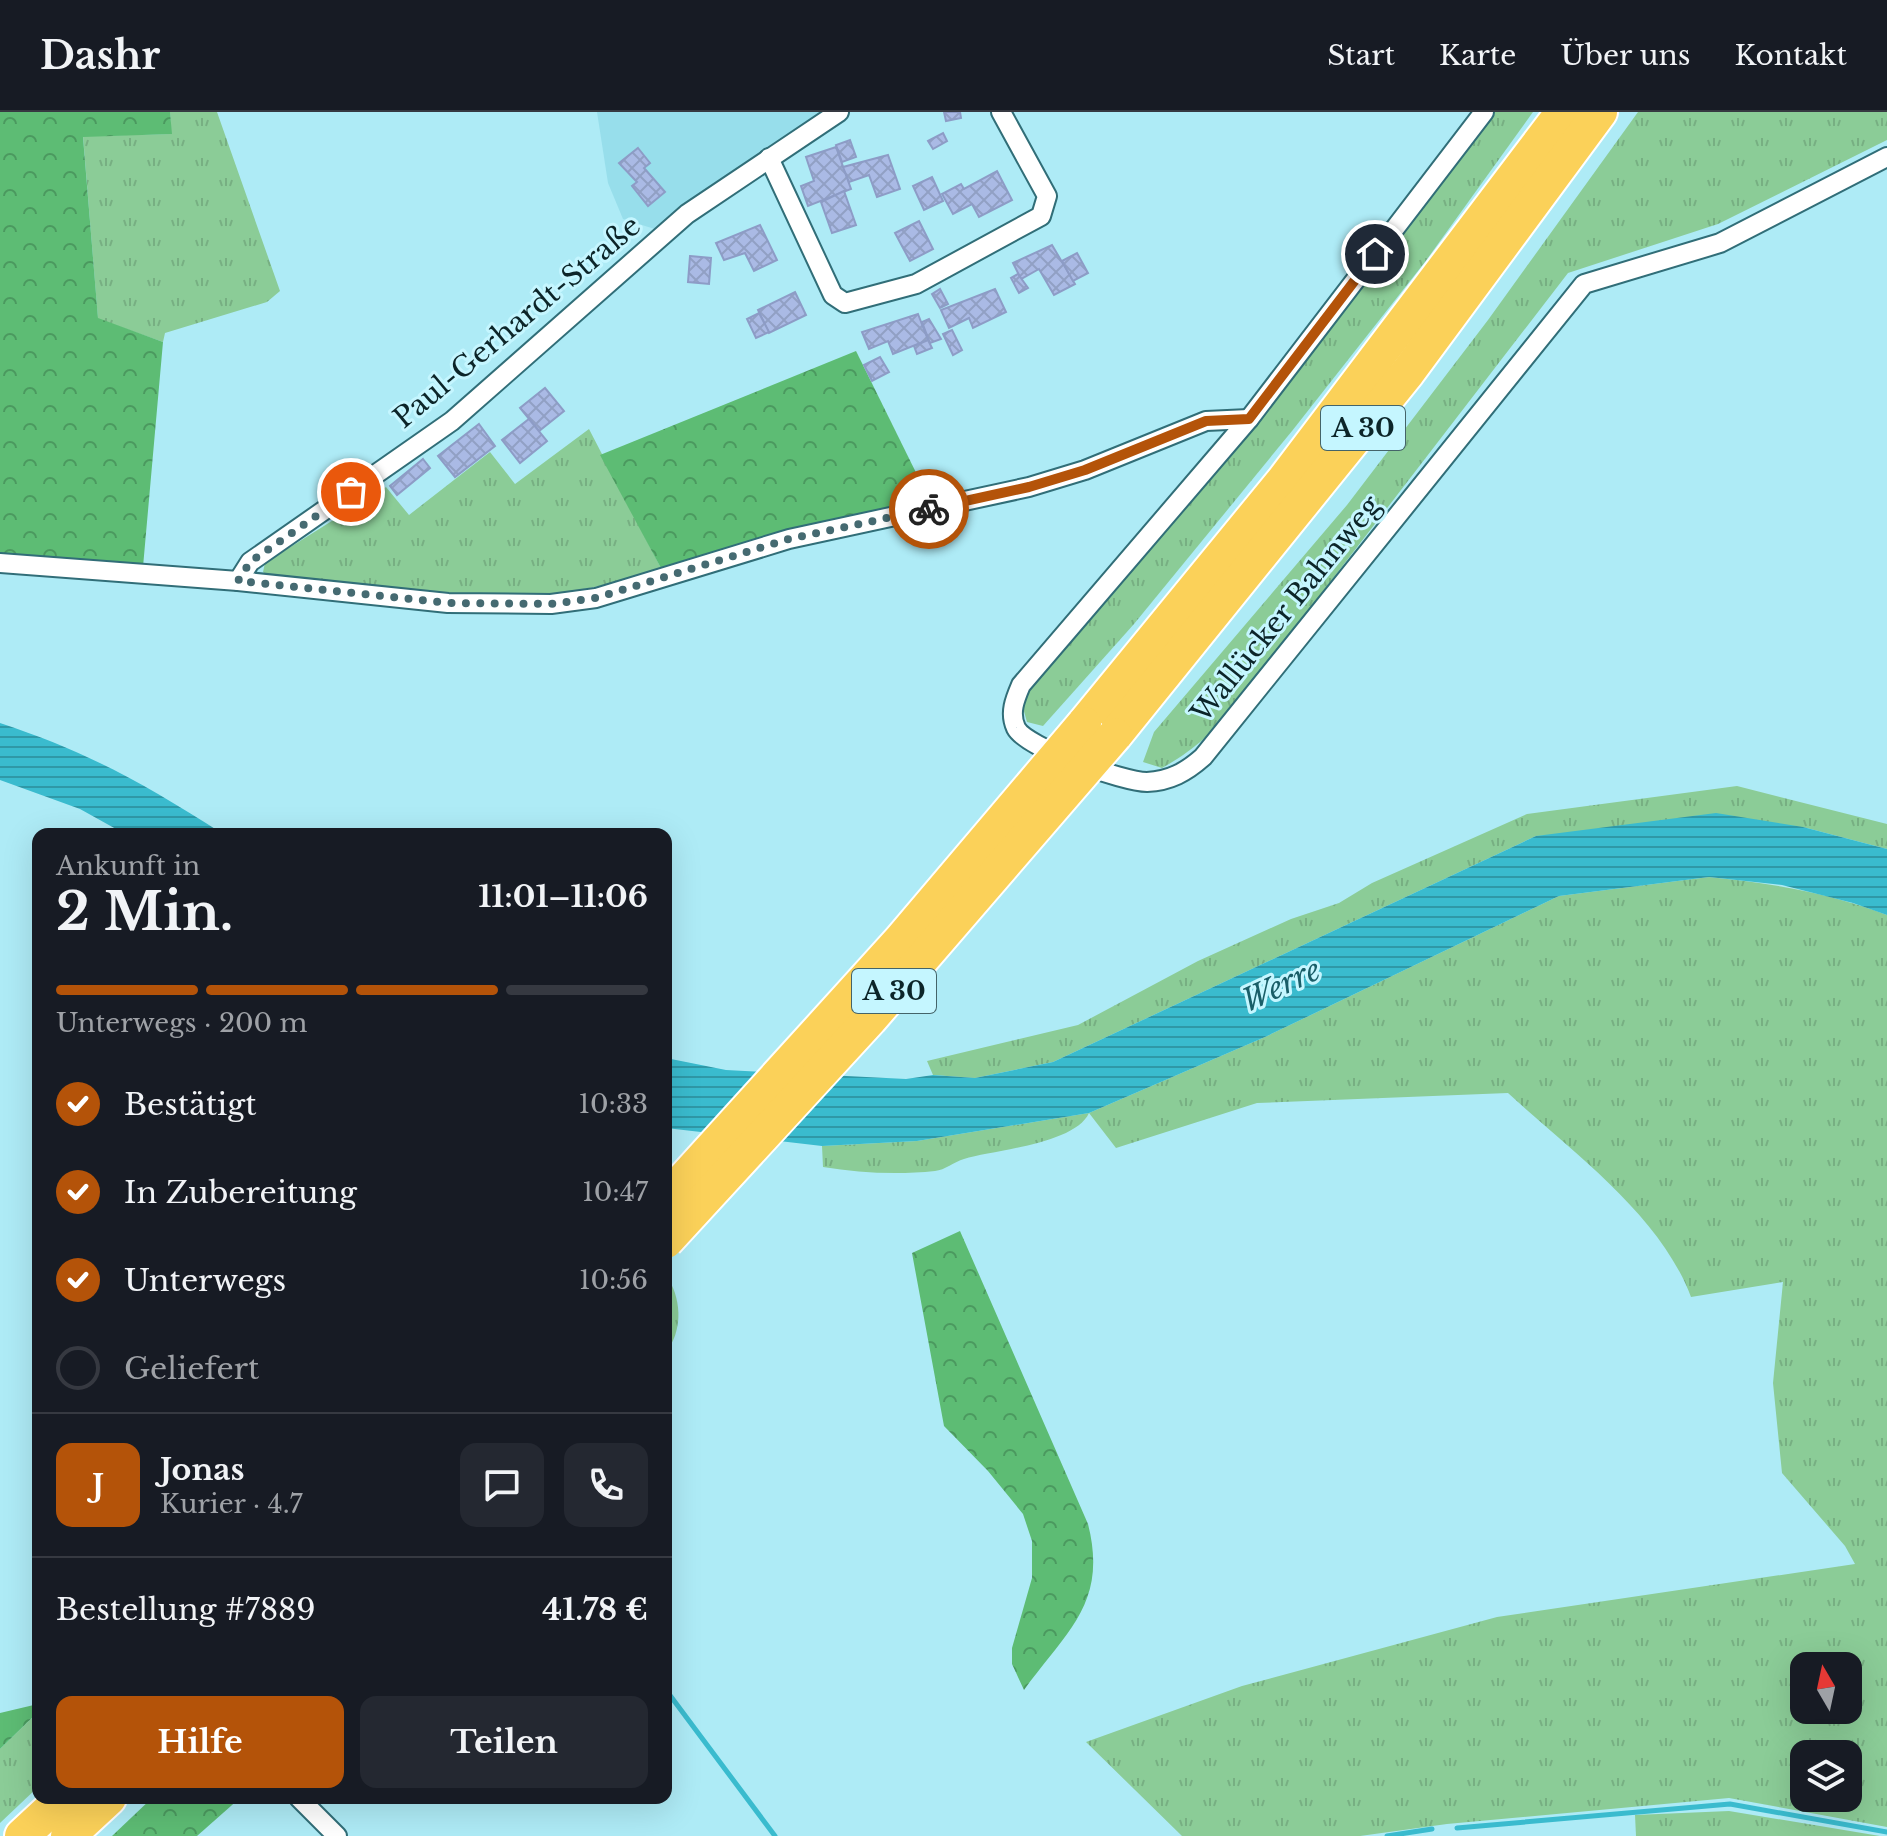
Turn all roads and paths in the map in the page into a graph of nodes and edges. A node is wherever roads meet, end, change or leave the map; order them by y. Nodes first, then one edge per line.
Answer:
1 (839, 112) edge
2 (1001, 112) edge
3 (1484, 112) edge
4 (1563, 112) edge
5 (1600, 112) edge
6 (1887, 157) edge
7 (769, 158) junction
8 (1249, 419) junction
9 (0, 563) edge
10 (238, 581) junction
11 (1100, 730) junction
12 (672, 1192) edge
13 (672, 1234) edge
14 (57, 1804) edge
15 (103, 1804) edge
16 (305, 1804) edge
17 (22, 1836) edge
18 (68, 1836) edge
19 (337, 1836) edge

1 - 7 street, Paul-Gerhardt-Straße
2 - 7 street
3 - 8 street, Wallücker Bahnweg
4 - 11 highway, A 30
5 - 11 highway, A 30
6 - 8 street, Wallücker Bahnweg
7 - 10 street, Paul-Gerhardt-Straße
8 - 10 street
9 - 10 street
11 - 12 highway, A 30, bridge
11 - 13 highway, A 30, bridge
14 - 17 highway
15 - 18 highway
16 - 19 street

